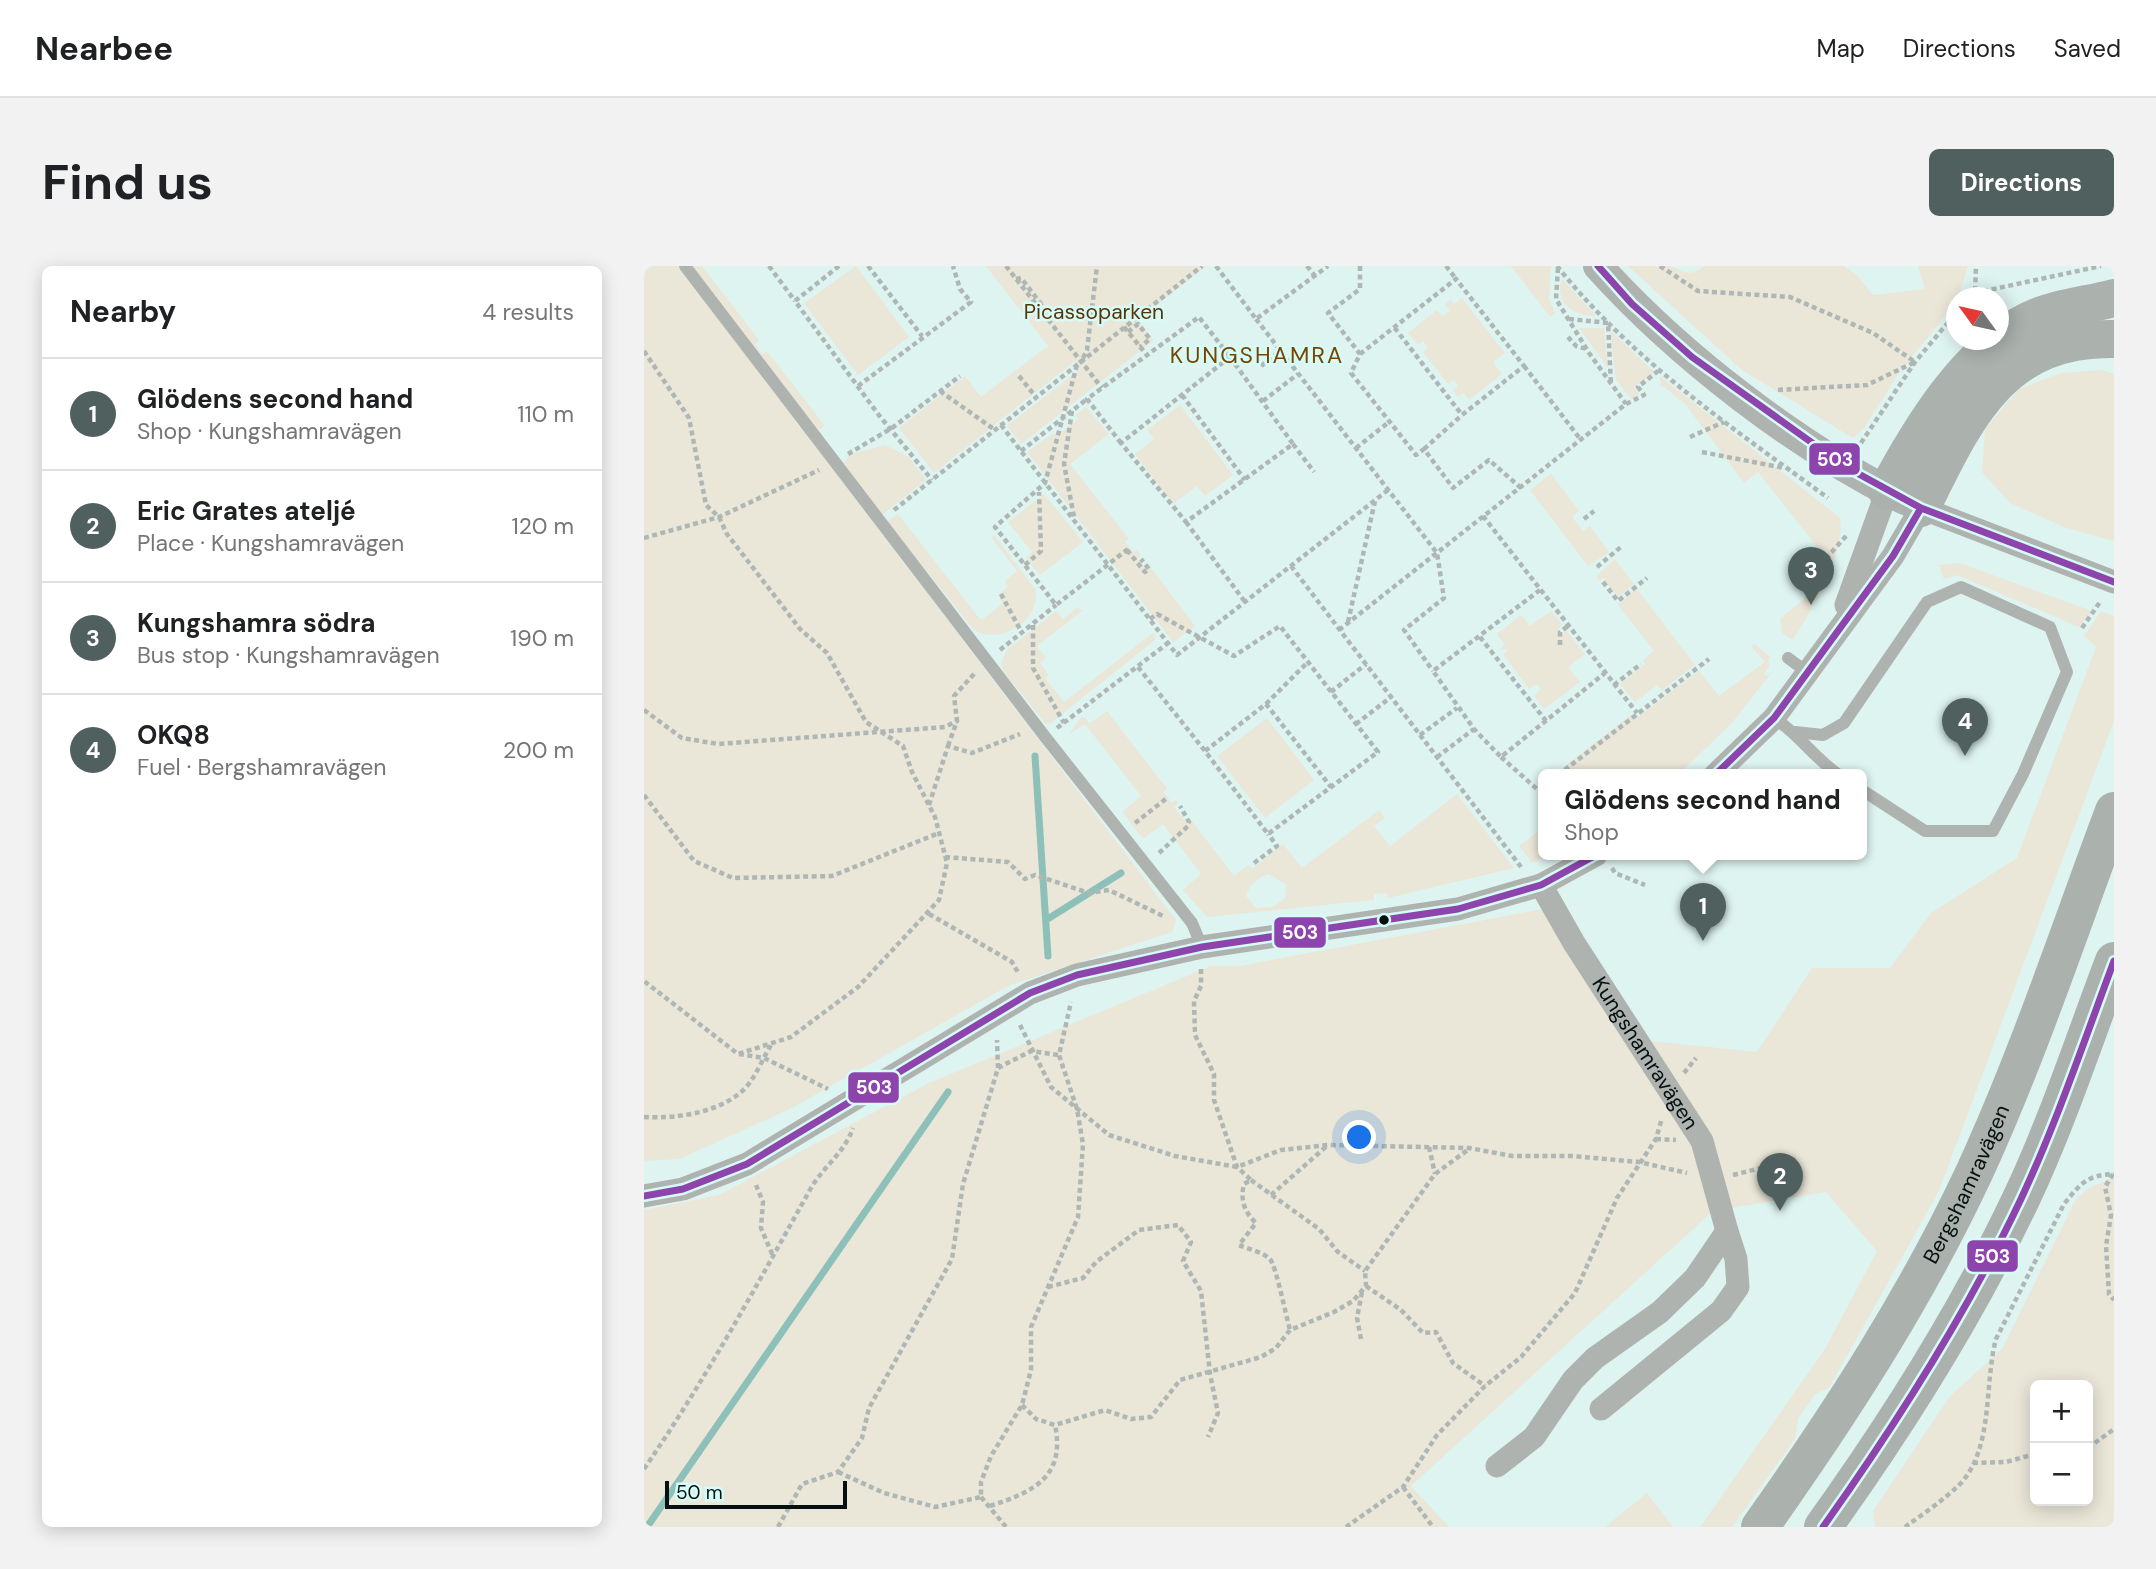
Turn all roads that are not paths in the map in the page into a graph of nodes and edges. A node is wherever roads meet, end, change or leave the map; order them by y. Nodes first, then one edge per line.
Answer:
1 (685, 266) edge
2 (1598, 266) edge
3 (2114, 298) edge
4 (2114, 339) edge
5 (1887, 491) junction
6 (1921, 508) junction
7 (2114, 582) edge
8 (1836, 630) junction
9 (1788, 659) dead end
10 (1807, 672) junction
11 (1774, 718) junction
12 (1795, 732) junction
13 (1721, 769) edge
14 (1830, 769) edge
15 (1867, 793) edge
16 (2114, 811) edge
17 (1582, 860) edge
18 (1532, 878) junction
19 (1202, 947) junction
20 (2114, 961) edge
21 (644, 1196) edge
22 (1727, 1231) junction
23 (1601, 1409) dead end
24 (1497, 1466) dead end
25 (1760, 1527) edge
26 (1823, 1527) edge

1 - 19 lane
2 - 5 street
3 - 5 highway
4 - 6 highway
5 - 6 street
5 - 8 street
6 - 7 street
6 - 8 street
8 - 10 street
9 - 10 lane
10 - 11 street
11 - 12 lane
11 - 13 street
12 - 14 lane
12 - 15 lane
16 - 25 highway, Bergshamravägen
17 - 18 street
18 - 19 street
18 - 22 street, Kungshamravägen
19 - 21 street
20 - 26 highway
22 - 23 street, Kungshamravägen
22 - 24 street

